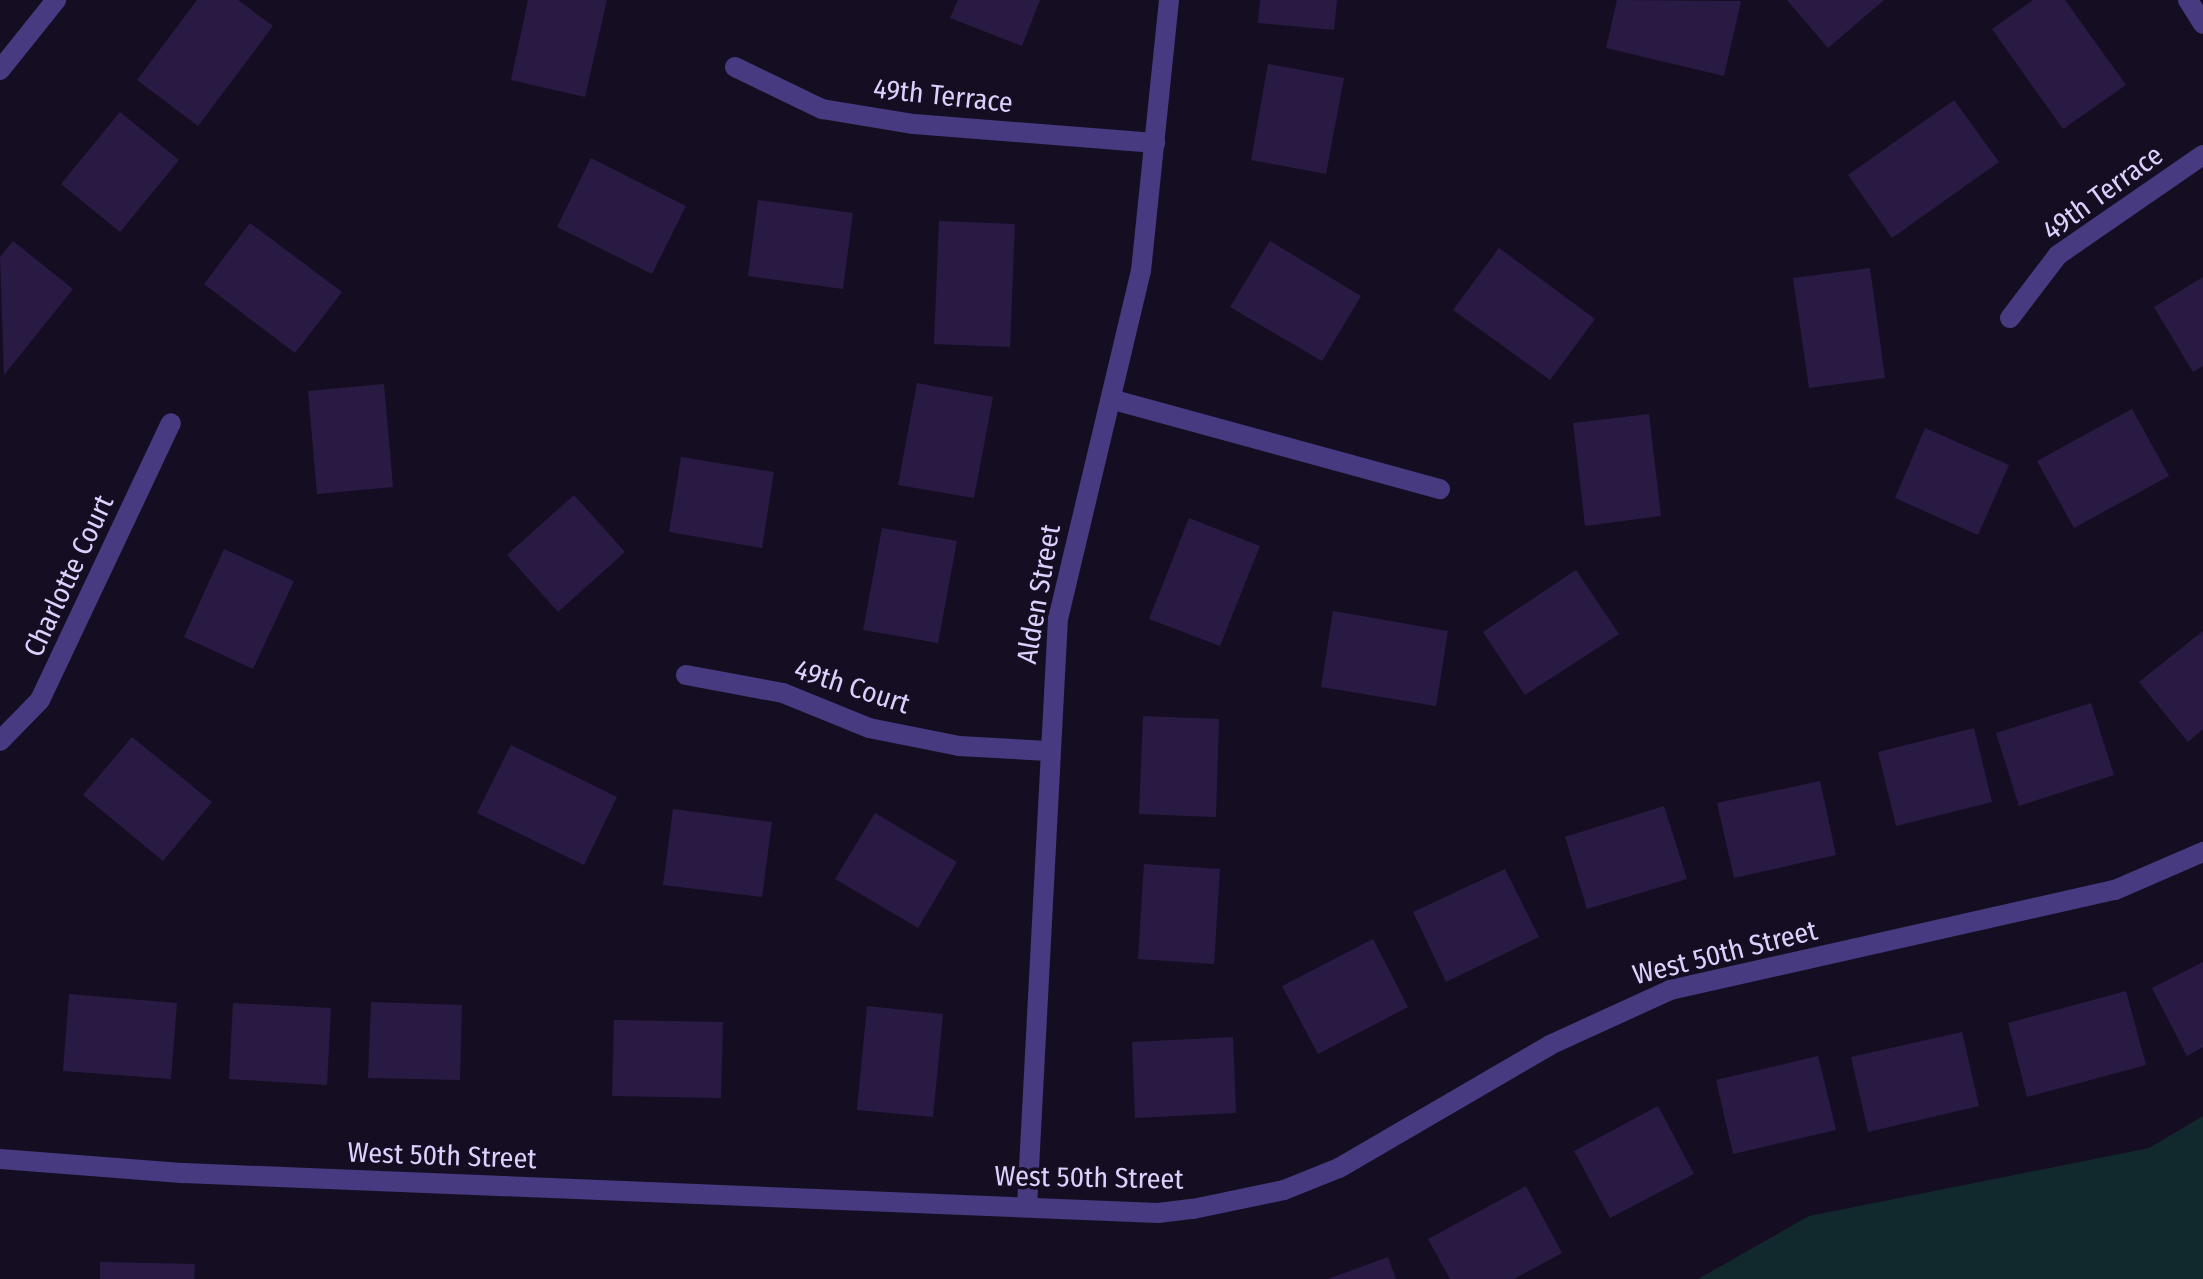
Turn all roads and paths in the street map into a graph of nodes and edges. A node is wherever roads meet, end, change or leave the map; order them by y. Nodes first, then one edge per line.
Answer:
1 (56, 0) edge
2 (1169, 0) edge
3 (2188, 0) edge
4 (2203, 24) edge
5 (735, 67) dead end
6 (0, 70) edge
7 (1155, 143) junction
8 (2203, 155) edge
9 (2010, 318) dead end
10 (1114, 400) junction
11 (171, 423) dead end
12 (1440, 489) dead end
13 (686, 675) dead end
14 (0, 741) edge
15 (1048, 751) junction
16 (2203, 852) edge
17 (0, 1159) edge
18 (1027, 1206) junction

1 - 6 street
2 - 7 street, Alden Street
3 - 4 street
5 - 7 street, 49th Terrace
7 - 10 street, Alden Street
8 - 9 street, 49th Terrace
10 - 12 street
10 - 15 street, Alden Street
11 - 14 street, Charlotte Court
13 - 15 street, 49th Court
15 - 18 street, Alden Street
16 - 18 street, West 50th Street
17 - 18 street, West 50th Street

